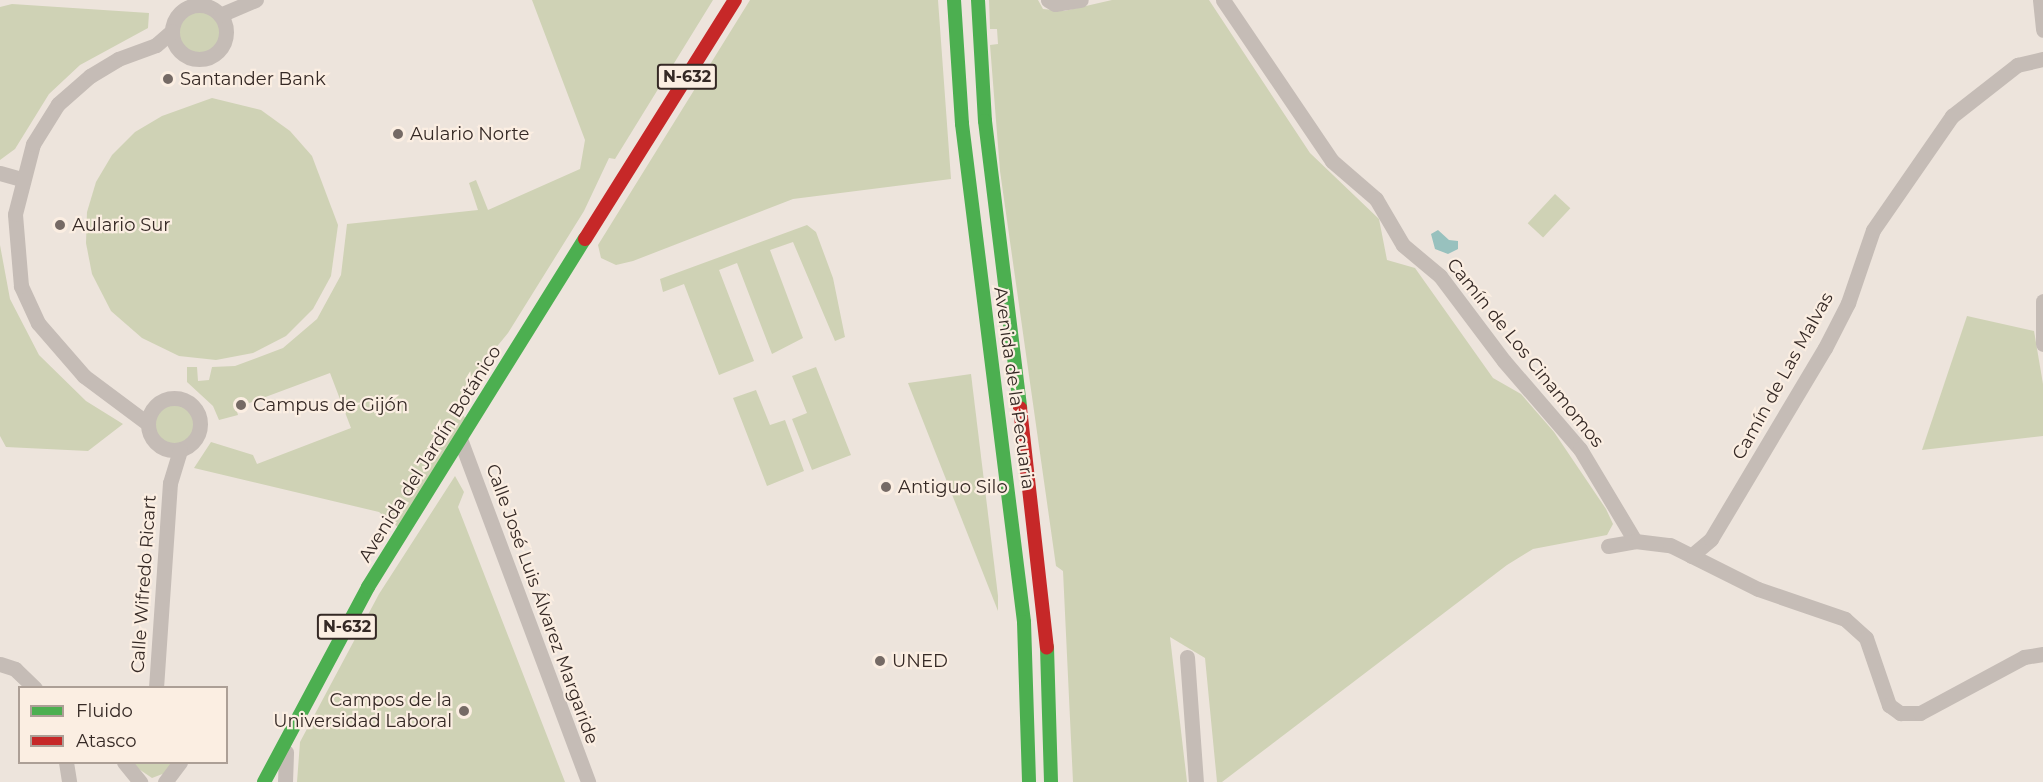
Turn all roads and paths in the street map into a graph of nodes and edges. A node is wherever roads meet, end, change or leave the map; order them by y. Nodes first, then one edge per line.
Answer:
1 (256, 0) edge
2 (722, 0) edge
3 (735, 0) edge
4 (954, 0) edge
5 (978, 0) edge
6 (1048, 0) edge
7 (1081, 0) edge
8 (1223, 0) edge
9 (2040, 0) edge
10 (186, 5) edge
11 (214, 8) edge
12 (172, 30) junction
13 (2043, 30) edge
14 (156, 45) junction
15 (180, 52) junction
16 (2043, 59) edge
17 (637, 151) junction
18 (0, 173) edge
19 (21, 179) junction
20 (2043, 301) edge
21 (2043, 344) edge
22 (157, 404) junction
23 (130, 409) junction
24 (147, 423) junction
25 (460, 439) junction
26 (163, 448) junction
27 (180, 450) junction
28 (170, 483) junction
29 (1635, 541) junction
30 (1608, 546) dead end
31 (1691, 556) junction
32 (2043, 654) edge
33 (1187, 657) dead end
34 (0, 664) edge
35 (34, 686) edge
36 (156, 686) edge
37 (287, 739) junction
38 (66, 764) edge
39 (126, 764) edge
40 (178, 764) edge
41 (69, 782) edge
42 (140, 782) edge
43 (165, 782) edge
44 (264, 782) edge
45 (285, 782) edge
46 (588, 782) edge
47 (1029, 782) edge
48 (1051, 782) edge
49 (1196, 782) edge

1 - 11 street
2 - 17 main road, Avenida del Jardín Botánico / N-632
3 - 17 main road, Avenida del Jardín Botánico / N-632
4 - 47 main road, Avenida de la Pecuaria
5 - 48 main road, Avenida de la Pecuaria
6 - 7 street
8 - 29 street, Camín de Los Cinamomos
9 - 13 street
10 - 11 street
10 - 12 street
11 - 15 street
12 - 14 street
12 - 15 street
14 - 15 street
14 - 19 street
16 - 31 street, Camín de Las Malvas
17 - 25 main road, Avenida del Jardín Botánico / N-632
18 - 19 street
19 - 23 street
20 - 21 street
22 - 23 street
22 - 24 street
22 - 27 street
23 - 24 street
24 - 26 street
25 - 37 main road, Avenida del Jardín Botánico / N-632
25 - 46 street, Calle José Luis Álvarez Margaride
26 - 27 street
26 - 28 street, Calle Wifredo Ricart
27 - 28 street, Calle Wifredo Ricart
28 - 36 street, Calle Wifredo Ricart
29 - 30 street
29 - 31 street
31 - 32 street
33 - 49 street
34 - 35 street
37 - 44 main road, Avenida del Jardín Botánico / N-632
37 - 45 street
38 - 41 street
39 - 42 street
40 - 43 street

